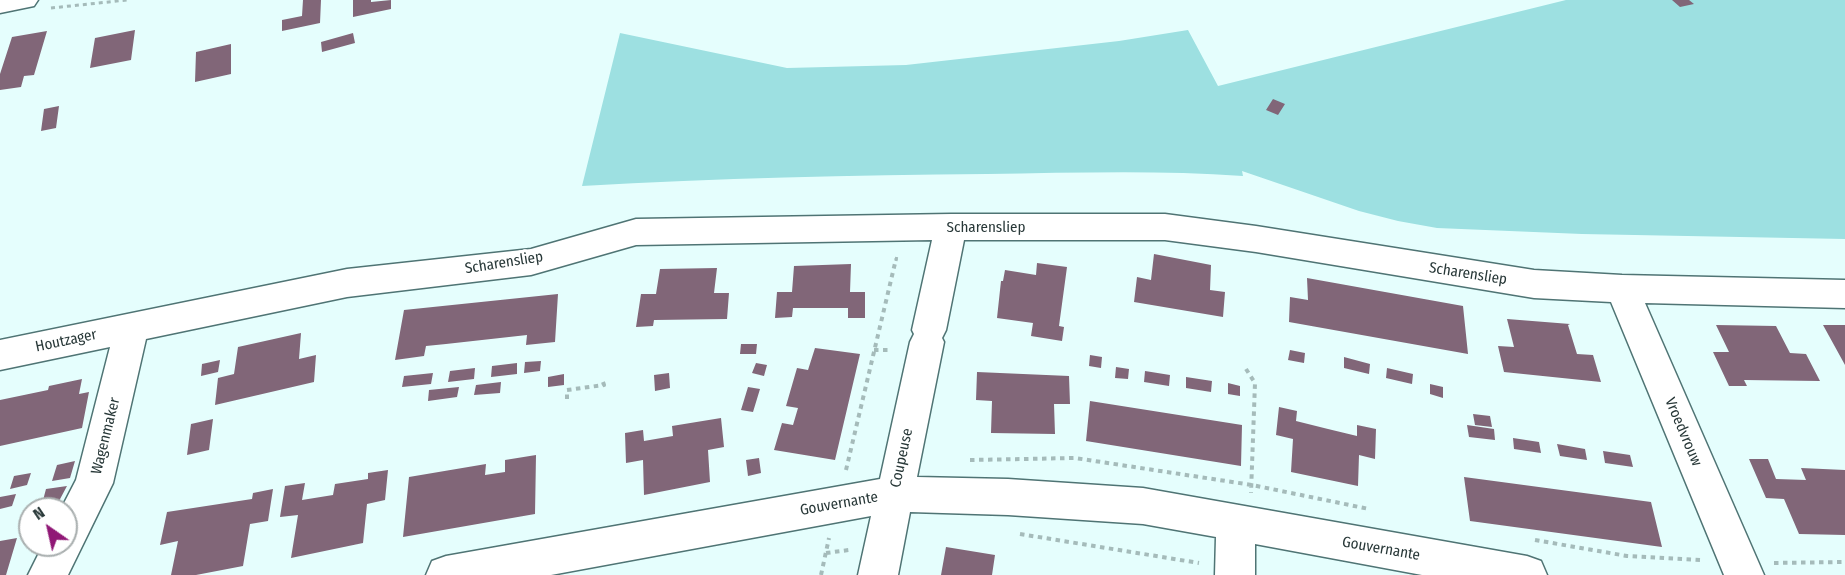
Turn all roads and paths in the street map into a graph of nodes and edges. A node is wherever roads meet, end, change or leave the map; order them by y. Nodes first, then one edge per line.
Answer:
1 (128, 0) edge
2 (0, 4) edge
3 (34, 4) edge
4 (951, 227) junction
5 (903, 228) junction
6 (1622, 289) junction
7 (1845, 294) edge
8 (132, 327) junction
9 (0, 356) edge
10 (1246, 369) dead end
11 (603, 382) dead end
12 (567, 399) dead end
13 (894, 494) junction
14 (837, 504) junction
15 (78, 515) edge
16 (1242, 523) junction
17 (1017, 533) dead end
18 (57, 557) edge
19 (1845, 562) edge
20 (1788, 563) dead end
21 (1235, 572) edge
22 (48, 575) edge
23 (446, 575) edge
24 (821, 575) edge
25 (878, 575) edge
26 (1527, 575) edge
27 (1744, 575) edge

1 - 3 path
2 - 3 street
4 - 5 street, Scharensliep
4 - 6 street, Scharensliep
4 - 13 street, Coupeuse
5 - 8 street, Scharensliep
5 - 14 path
6 - 7 street, Scharensliep
6 - 27 street, Vroedvrouw
8 - 9 street, Houtzager
8 - 15 street, Wagenmaker
10 - 16 path
11 - 12 path
13 - 14 street, Gouvernante
13 - 16 street, Gouvernante
13 - 25 street, Coupeuse
14 - 23 street, Gouvernante
14 - 24 path
16 - 21 street
16 - 26 street, Gouvernante
17 - 21 path
18 - 22 street
19 - 20 path

